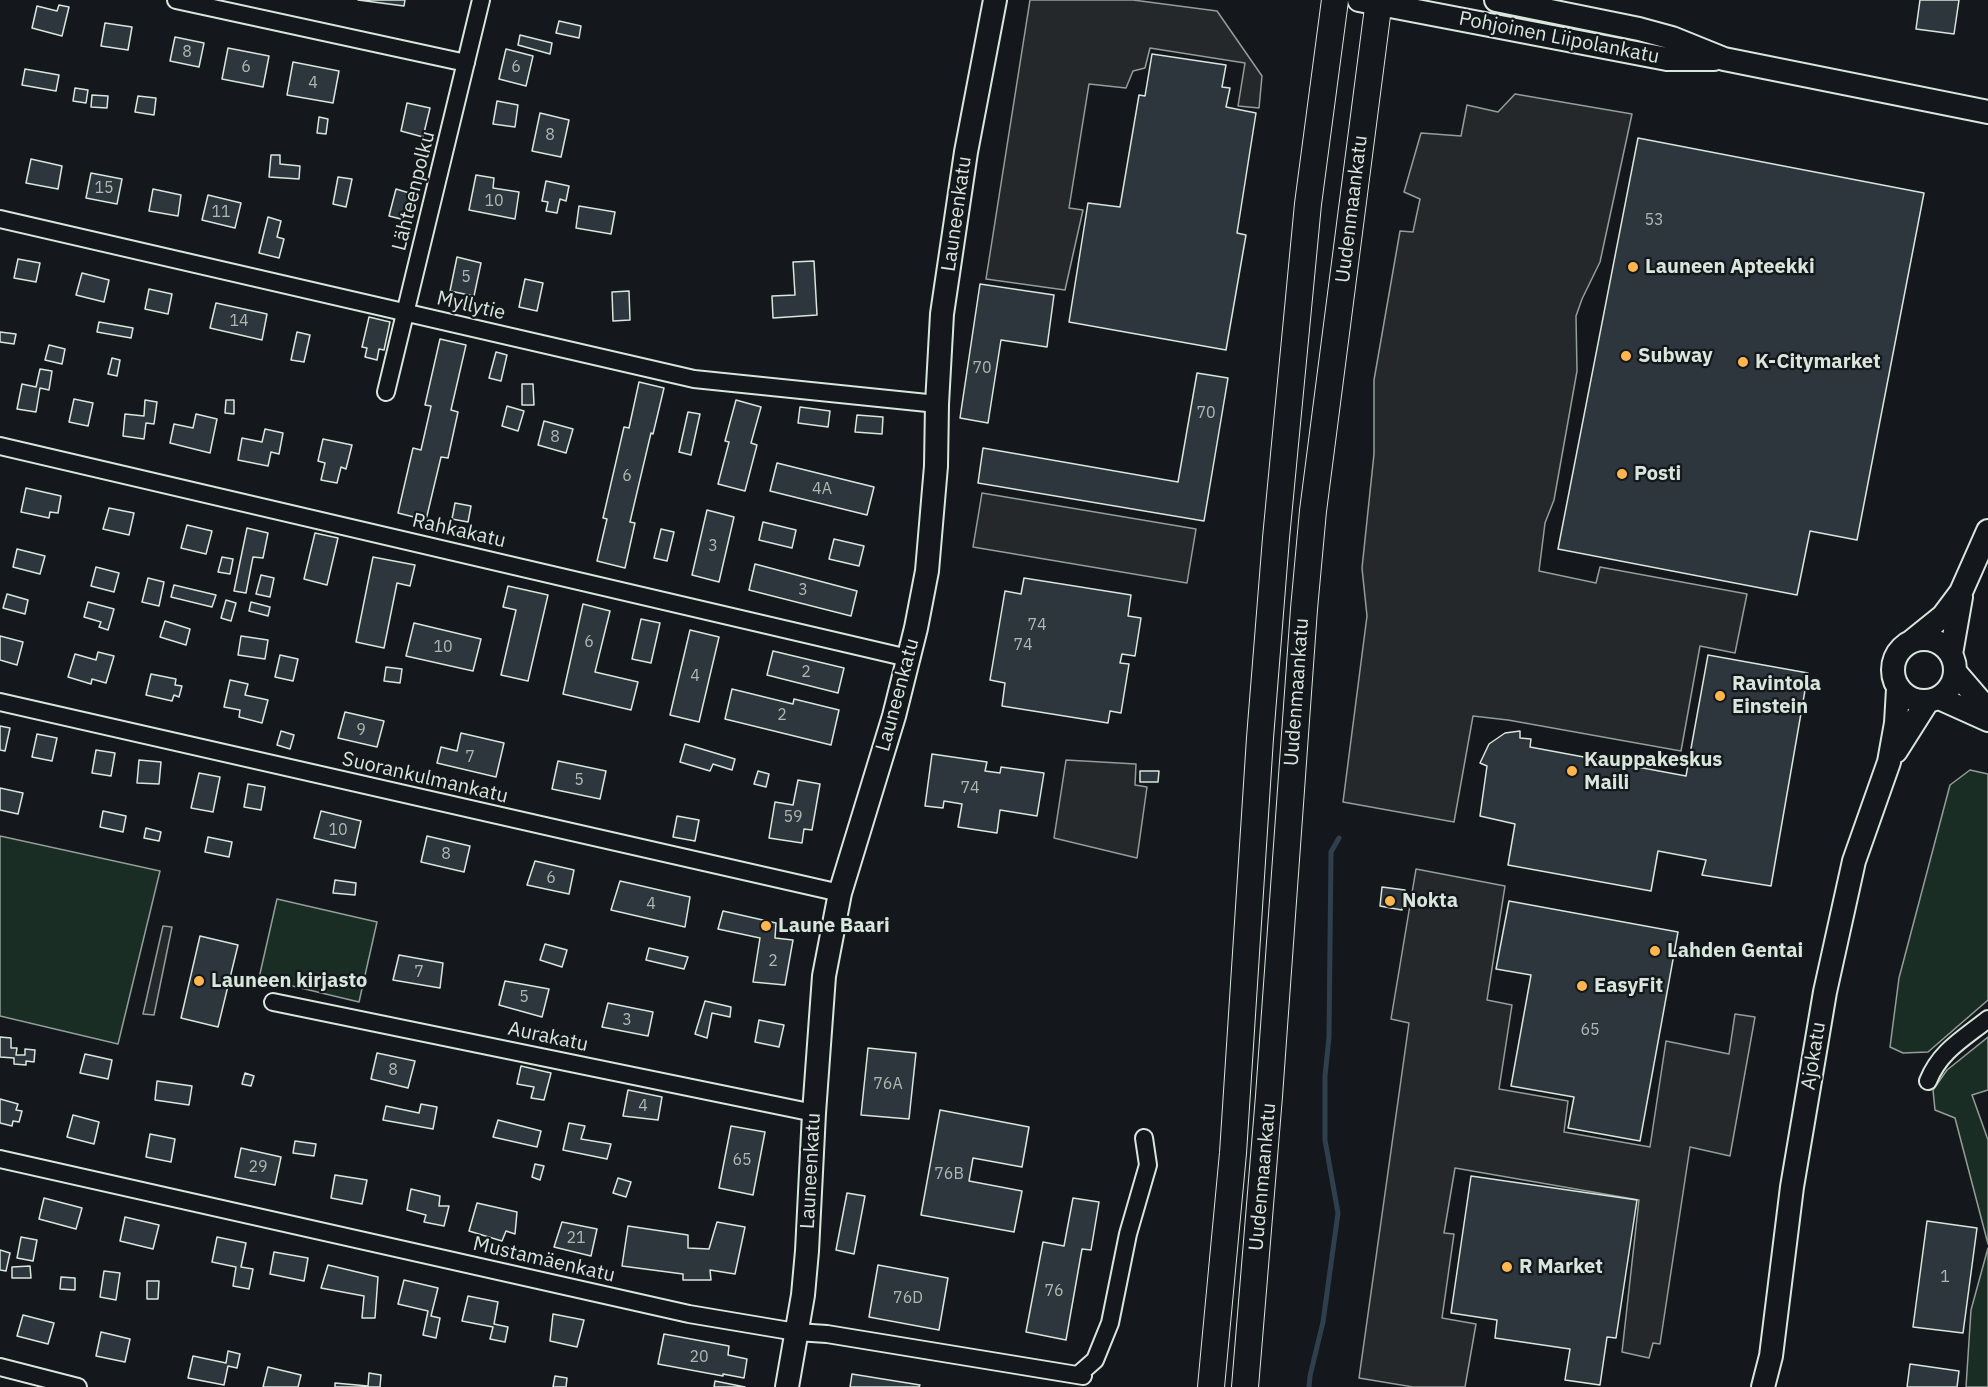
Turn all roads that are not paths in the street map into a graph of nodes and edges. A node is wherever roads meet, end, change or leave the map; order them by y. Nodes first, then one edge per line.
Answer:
1 (176, 0) edge
2 (482, 0) edge
3 (995, 0) edge
4 (1335, 0) edge
5 (1496, 0) edge
6 (1372, 1) edge
7 (1724, 59) junction
8 (466, 63) junction
9 (1988, 112) edge
10 (0, 219) edge
11 (406, 313) junction
12 (386, 392) dead end
13 (937, 404) junction
14 (0, 446) edge
15 (1988, 531) edge
16 (1961, 592) junction
17 (1912, 641) junction
18 (908, 658) junction
19 (1954, 663) junction
20 (1898, 689) junction
21 (1933, 700) junction
22 (0, 702) edge
23 (1988, 710) edge
24 (1988, 720) edge
25 (1890, 762) junction
26 (840, 893) junction
27 (273, 1002) dead end
28 (1988, 1019) edge
29 (1928, 1081) dead end
30 (814, 1113) junction
31 (1144, 1138) dead end
32 (0, 1159) edge
33 (796, 1332) junction
34 (1771, 1356) junction
35 (0, 1368) edge
36 (78, 1387) edge
37 (788, 1387) edge
38 (1211, 1387) edge
39 (1245, 1387) edge
40 (1763, 1387) edge
41 (1772, 1387) edge

1 - 8 street
2 - 8 street, Lähteenpolku
3 - 13 street, Launeenkatu
4 - 38 main road, Uudenmaankatu
5 - 7 street, Pohjoinen Liipolankatu
6 - 7 street, Pohjoinen Liipolankatu
6 - 39 main road, Uudenmaankatu
7 - 9 street, Pohjoinen Liipolankatu
8 - 11 street, Lähteenpolku
10 - 11 street, Myllytie
11 - 12 street, Lähteenpolku
11 - 13 street, Myllytie
13 - 18 street, Launeenkatu
14 - 18 street, Rahkakatu
15 - 16 street
16 - 17 street
16 - 19 street
17 - 19 street
17 - 20 street
18 - 26 street, Launeenkatu
19 - 21 street
19 - 23 street
20 - 21 street
20 - 25 street, Ajokatu
21 - 24 street
21 - 25 street, Ajokatu
22 - 26 street, Suorankulmankatu
25 - 34 street, Ajokatu
26 - 30 street, Launeenkatu
27 - 30 street, Aurakatu
28 - 29 street
30 - 33 street, Launeenkatu
31 - 33 street, Mustamäenkatu
32 - 33 street, Mustamäenkatu
33 - 37 street, Launeenkatu
34 - 40 street, Ajokatu
34 - 41 street, Ajokatu
35 - 36 street

